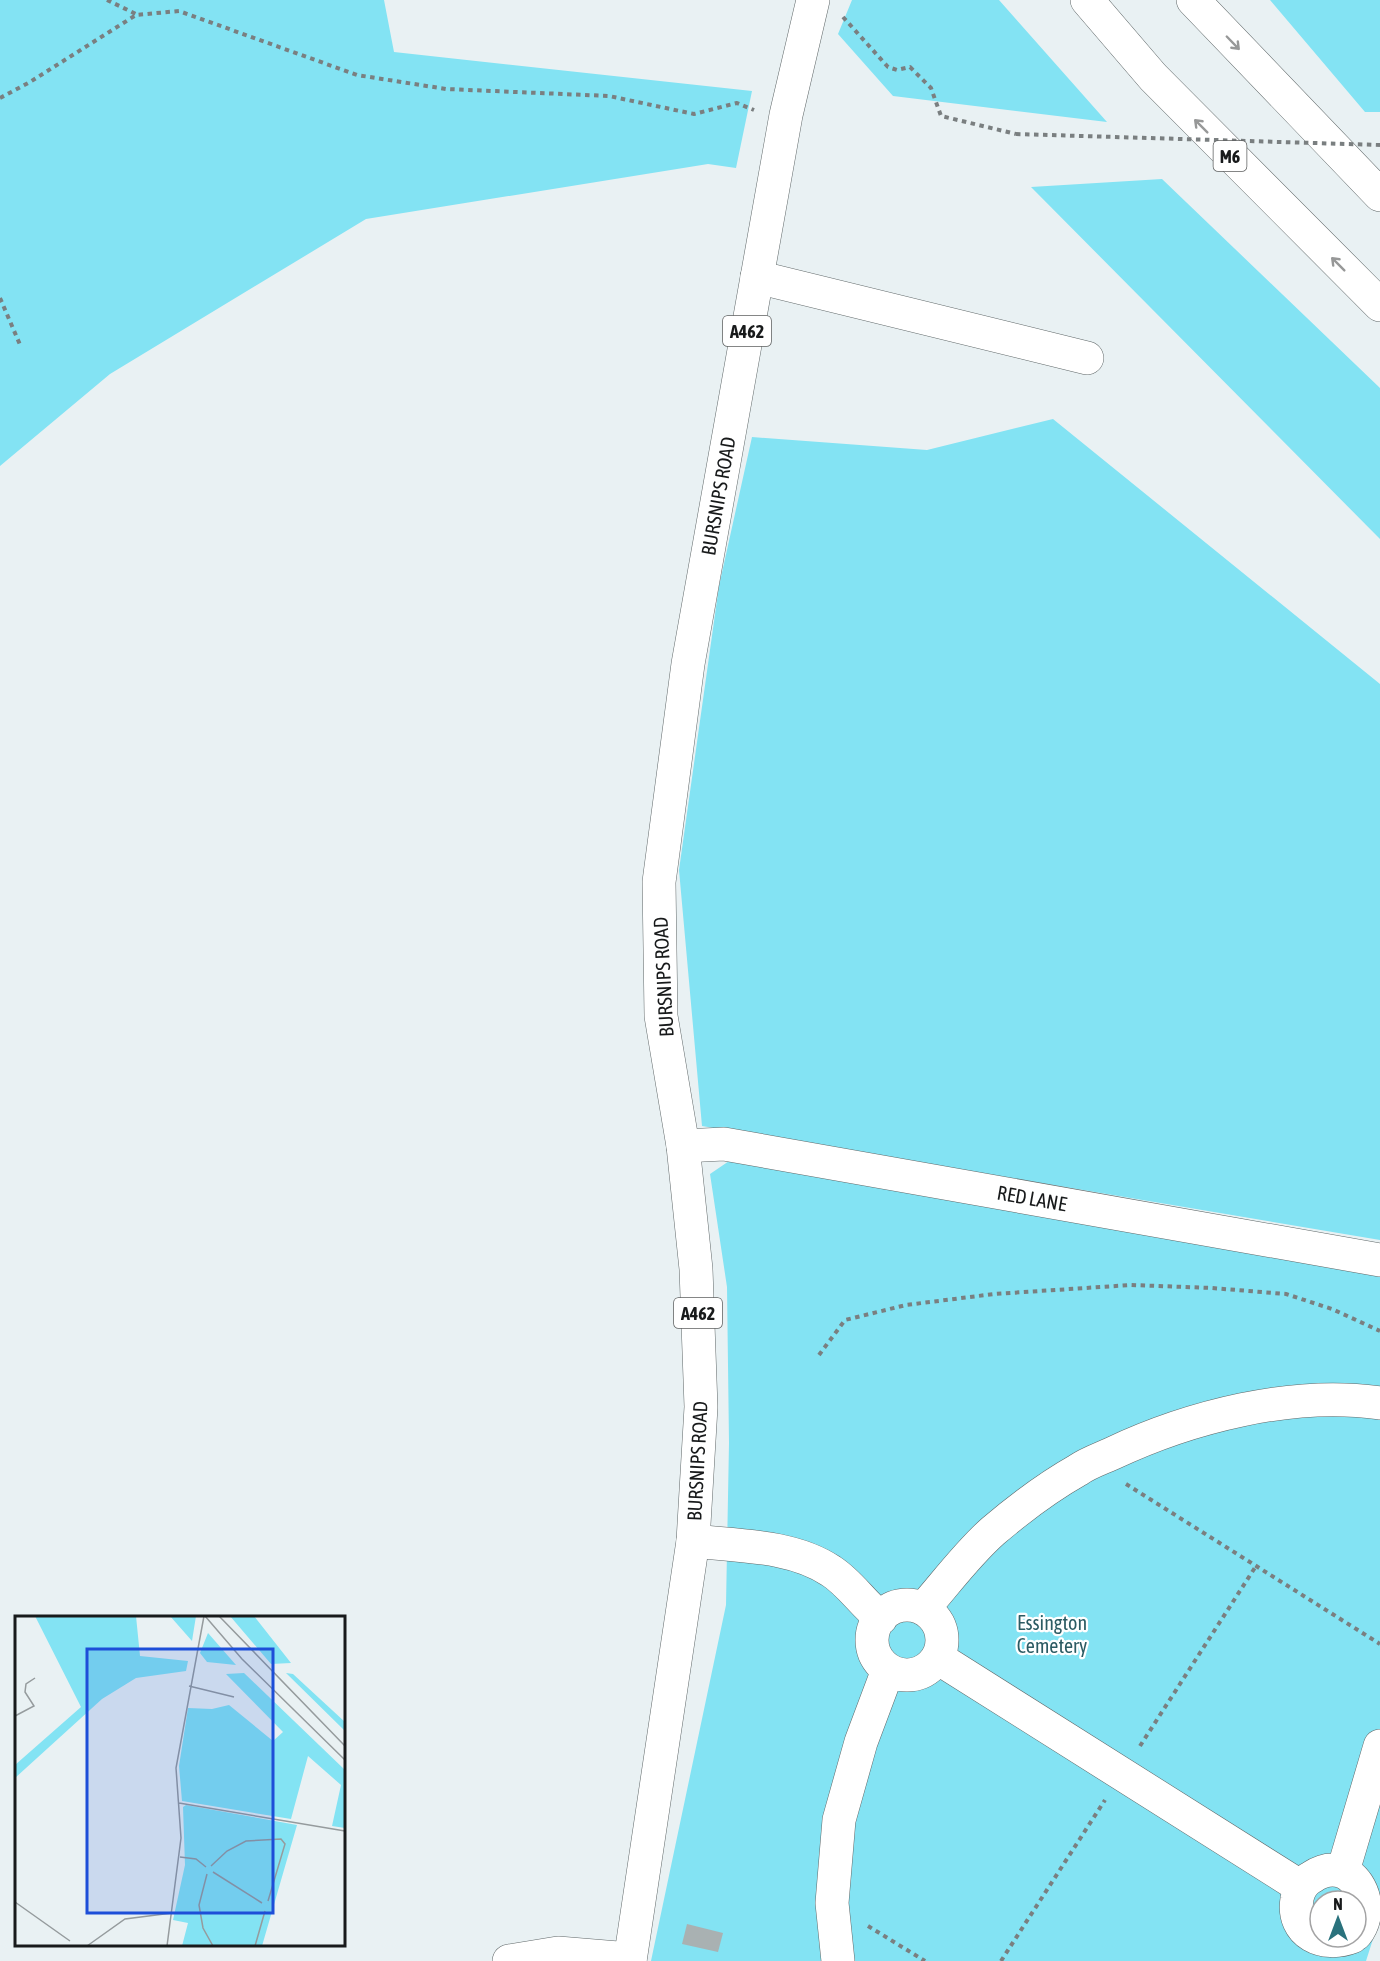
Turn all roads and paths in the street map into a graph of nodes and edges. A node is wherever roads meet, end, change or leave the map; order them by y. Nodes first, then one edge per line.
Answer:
1 (107, 0) edge
2 (1087, 0) edge
3 (1193, 0) edge
4 (827, 7) edge
5 (136, 15) junction
6 (0, 98) edge
7 (755, 111) dead end
8 (1380, 145) edge
9 (1380, 195) edge
10 (757, 277) junction
11 (0, 298) edge
12 (1380, 305) edge
13 (21, 347) dead end
14 (1087, 358) dead end
15 (683, 1146) junction
16 (1380, 1260) edge
17 (1380, 1331) edge
18 (819, 1355) dead end
19 (1380, 1403) edge
20 (1092, 1463) junction
21 (693, 1541) junction
22 (923, 1609) junction
23 (881, 1618) junction
24 (1380, 1644) edge
25 (938, 1658) junction
26 (888, 1670) junction
27 (1380, 1746) edge
28 (1343, 1870) junction
29 (1301, 1887) junction
30 (1365, 1889) edge
31 (1368, 1895) edge
32 (832, 1903) junction
33 (1368, 1915) edge
34 (1308, 1933) edge
35 (630, 1960) edge
36 (509, 1961) edge
37 (838, 1961) edge
38 (925, 1961) edge

1 - 5 path
12 -> 2 main road, M6
3 -> 9 main road
4 - 8 path, bridge
4 - 10 main road, BURSNIPS ROAD / A462
5 - 6 path
5 - 7 path
10 - 14 main road
10 - 15 main road, BURSNIPS ROAD / A462
11 - 13 path
15 - 16 main road, RED LANE
15 - 21 main road, BURSNIPS ROAD / A462
17 - 18 path
19 - 20 main road
20 - 22 main road
20 - 24 path
21 - 23 main road
21 - 35 main road, BURSNIPS ROAD / A462
22 - 23 main road
22 - 25 main road
23 - 26 main road
25 - 26 main road
25 - 29 main road
26 - 32 main road
27 - 28 main road
28 - 29 main road
28 - 30 main road
29 - 34 main road
31 - 33 main road
32 - 37 main road
32 - 38 path
35 - 36 main road

